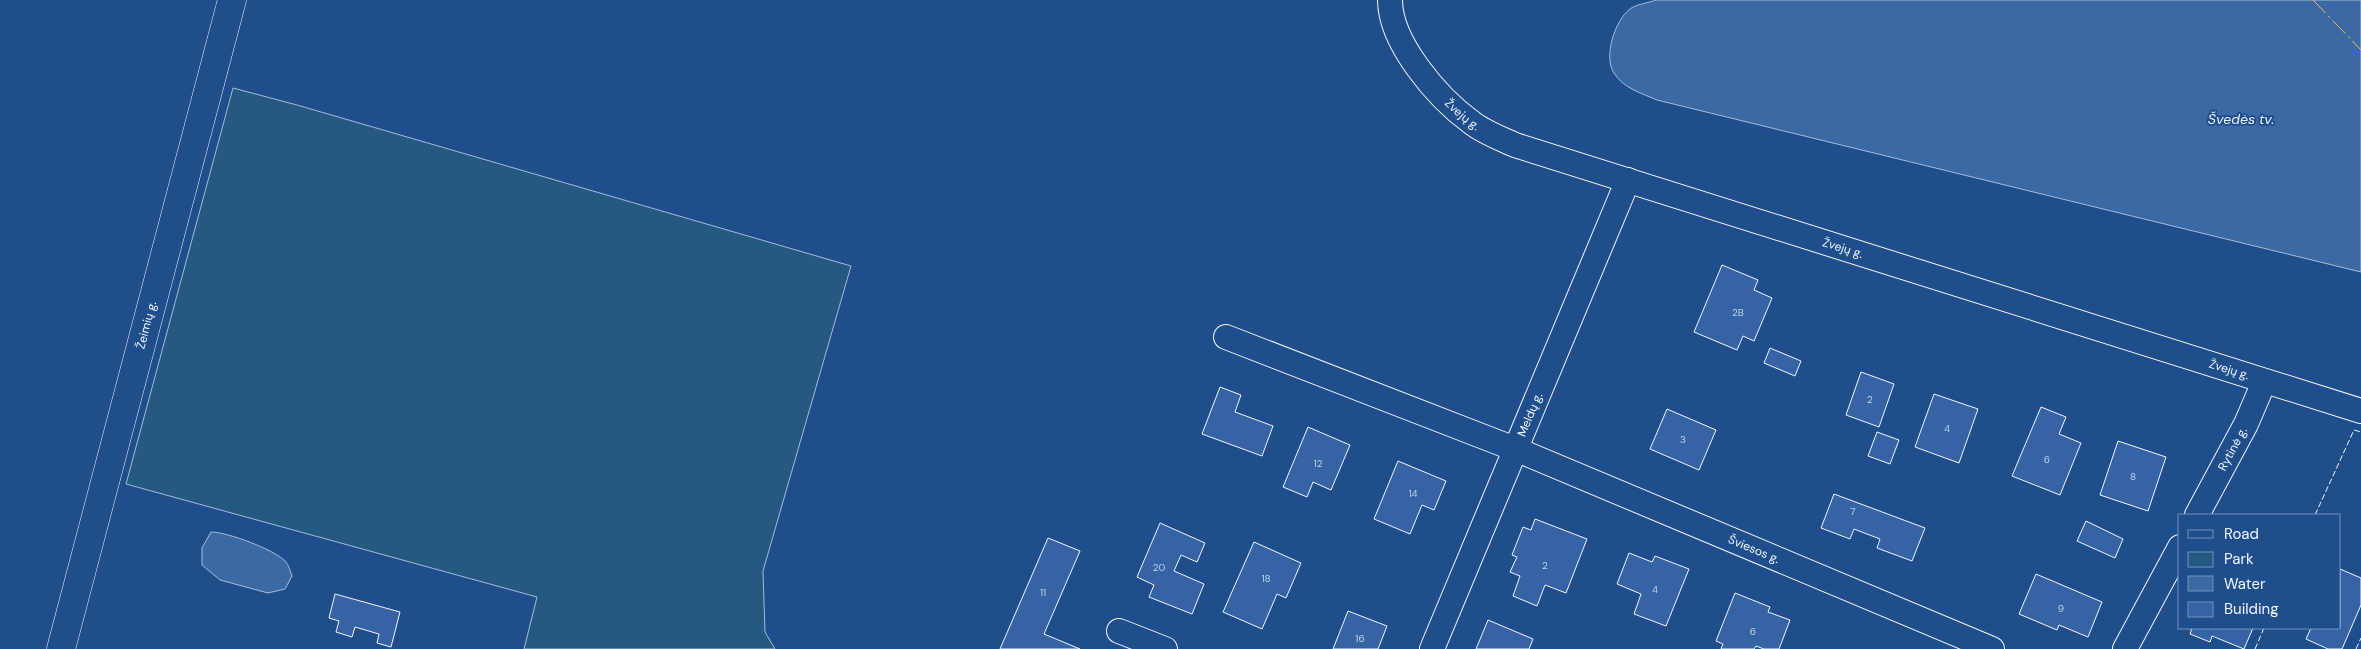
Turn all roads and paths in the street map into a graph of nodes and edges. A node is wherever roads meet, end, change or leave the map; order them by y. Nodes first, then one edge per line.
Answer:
1 (232, 0) edge
2 (1390, 0) edge
3 (1628, 180) junction
4 (1226, 337) dead end
5 (2264, 382) junction
6 (2361, 411) edge
7 (1515, 449) junction
8 (2198, 514) edge
9 (2178, 551) edge
10 (1119, 631) dead end
11 (61, 649) edge
12 (1165, 649) edge
13 (1432, 649) edge
14 (1992, 649) edge
15 (2125, 649) edge

1 - 11 main road, Žeimių g.
2 - 3 street, Žvejų g.
3 - 5 street, Žvejų g.
3 - 7 street, Meldų g.
4 - 7 street, Šviesos g.
5 - 6 street, Žvejų g.
5 - 8 street, Rytinė g.
7 - 13 street, Meldų g.
7 - 14 street, Šviesos g.
9 - 15 street
10 - 12 street

